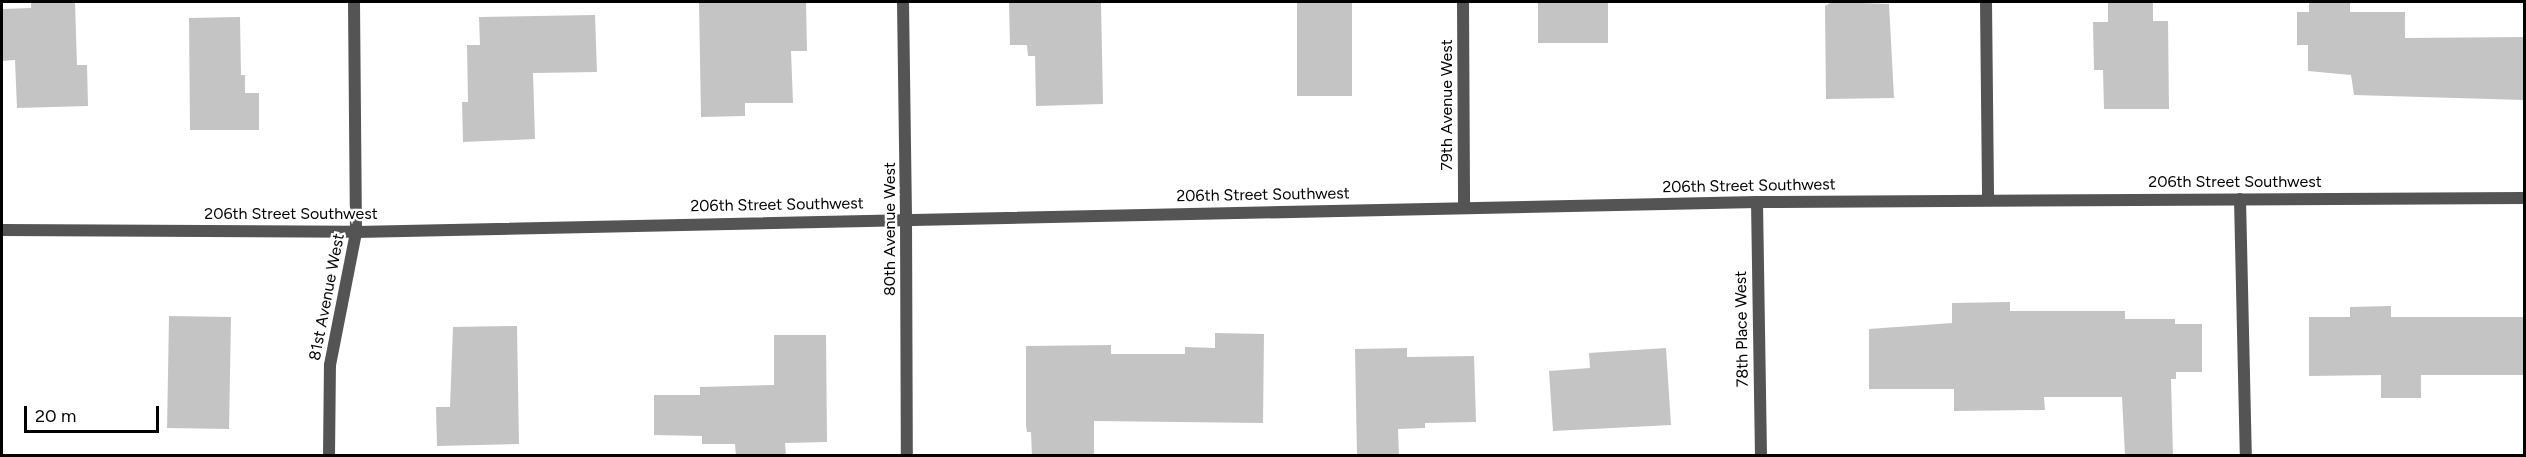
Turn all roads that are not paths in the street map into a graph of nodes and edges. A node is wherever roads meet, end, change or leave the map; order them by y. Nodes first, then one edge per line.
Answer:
1 (354, 2) edge
2 (903, 2) edge
3 (1463, 2) edge
4 (1986, 2) edge
5 (2524, 198) edge
6 (2240, 199) junction
7 (1988, 200) junction
8 (1757, 202) junction
9 (1464, 208) junction
10 (906, 218) junction
11 (2, 230) edge
12 (356, 232) junction
13 (329, 456) edge
14 (907, 456) edge
15 (1761, 456) edge
16 (2246, 456) edge

1 - 12 street, 81st Avenue West
2 - 10 street, 80th Avenue West
3 - 9 street, 79th Avenue West
4 - 7 street
5 - 6 street, 206th Street Southwest
6 - 7 street, 206th Street Southwest
6 - 16 street
7 - 8 street, 206th Street Southwest
8 - 9 street, 206th Street Southwest
8 - 15 street, 78th Place West
9 - 10 street, 206th Street Southwest
10 - 12 street, 206th Street Southwest
10 - 14 street, 80th Avenue West
11 - 12 street, 206th Street Southwest
12 - 13 street, 81st Avenue West

